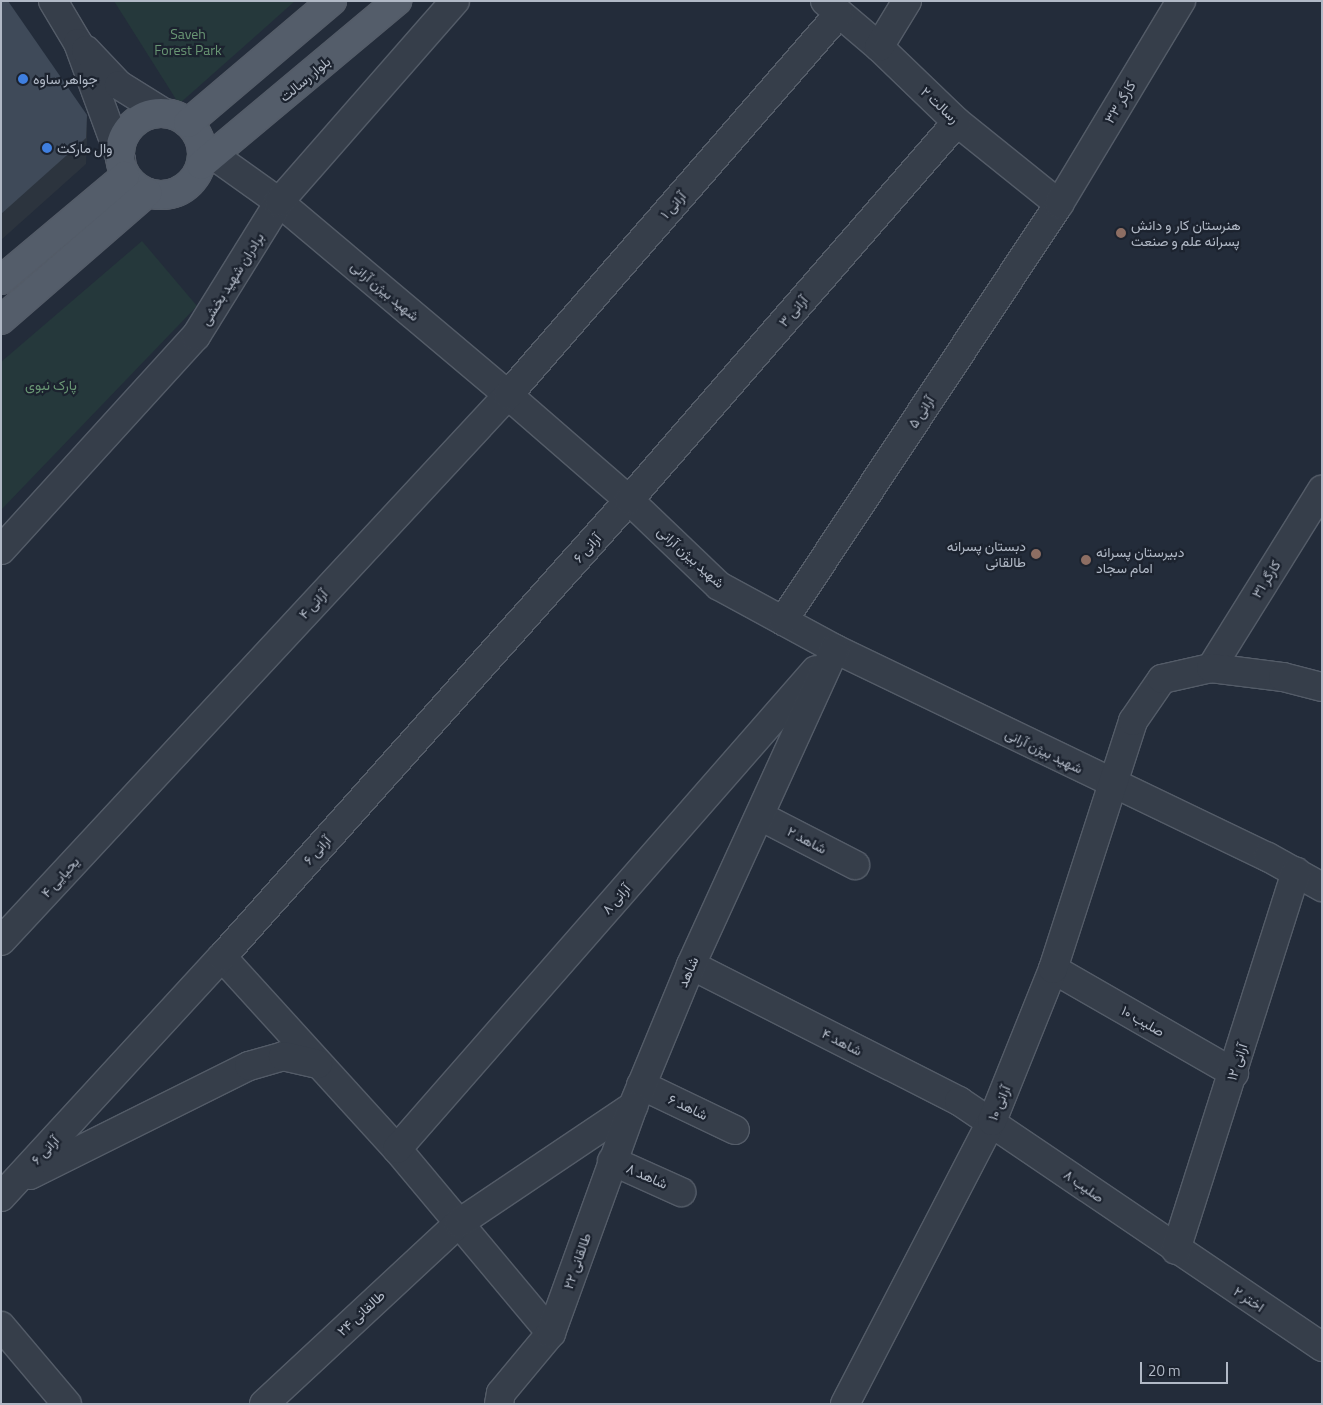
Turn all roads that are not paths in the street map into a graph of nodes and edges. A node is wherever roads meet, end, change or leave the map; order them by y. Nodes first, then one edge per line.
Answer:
1 (53, 1) edge
2 (332, 1) edge
3 (397, 1) edge
4 (455, 1) edge
5 (907, 1) edge
6 (1181, 1) edge
7 (832, 8) edge
8 (78, 43) junction
9 (879, 47) junction
10 (184, 116) junction
11 (957, 122) junction
12 (207, 160) junction
13 (118, 175) junction
14 (147, 193) junction
15 (279, 202) junction
16 (1059, 204) junction
17 (1, 280) edge
18 (1, 320) edge
19 (508, 395) junction
20 (1322, 490) edge
21 (629, 500) junction
22 (1, 550) edge
23 (783, 621) junction
24 (835, 649) junction
25 (1211, 668) junction
26 (1322, 687) edge
27 (1112, 784) junction
28 (118, 812) joint
29 (760, 816) junction
30 (855, 865) dead end
31 (1296, 872) junction
32 (1322, 887) edge
33 (1, 941) edge
34 (222, 957) junction
35 (691, 965) junction
36 (1053, 969) junction
37 (318, 1064) junction
38 (1234, 1073) junction
39 (637, 1095) junction
40 (992, 1121) junction
41 (735, 1130) dead end
42 (397, 1149) junction
43 (612, 1160) junction
44 (8, 1190) edge
45 (681, 1192) dead end
46 (459, 1223) junction
47 (1176, 1250) junction
48 (1, 1326) edge
49 (551, 1333) junction
50 (1322, 1347) edge
51 (67, 1404) edge
52 (264, 1404) edge
53 (499, 1404) edge
54 (845, 1404) edge

1 - 8 street
2 - 10 main road
3 - 12 main road, بلوار رسالت
4 - 15 street, برادران شهید بخشی
5 - 9 street
6 - 16 street, کارگر ۳۳
7 - 9 street, رسالت ۲
7 - 19 street, آرانی ۱
8 - 10 street
8 - 13 street
9 - 11 street, رسالت ۲
10 - 12 main road
10 - 13 main road
11 - 16 street, رسالت ۲
11 - 21 street, آرانی ۳
12 - 14 main road
12 - 15 street, شهید بیژن آرانی
13 - 14 main road
13 - 17 main road
14 - 18 main road
15 - 19 street, شهید بیژن آرانی
15 - 22 street, برادران شهید بخشی
16 - 23 street, آرانی ۵
19 - 21 street, شهید بیژن آرانی
19 - 28 street, آرانی ۴
20 - 25 street, کارگر ۳۱
21 - 23 street, شهید بیژن آرانی
21 - 34 street, آرانی ۶
23 - 24 street, شهید بیژن آرانی
24 - 27 street, شهید بیژن آرانی
24 - 29 street, شاهد
24 - 42 street, آرانی ۸
25 - 26 street, آرانی ۱۰
25 - 27 street, آرانی ۱۰
27 - 31 street, شهید بیژن آرانی
27 - 36 street, آرانی ۱۰
28 - 33 street, یحیایی ۴
29 - 30 street, شاهد ۲
29 - 35 street, شاهد
31 - 32 street, شهید بیژن آرانی
31 - 38 street, آرانی ۱۲
34 - 37 street
34 - 44 street, آرانی ۶
35 - 39 street, شاهد
35 - 40 street, شاهد ۴
36 - 38 street, صلیب ۱۰
36 - 40 street, آرانی ۱۰
37 - 42 street
37 - 44 street
38 - 47 street, آرانی ۱۲
39 - 41 street, شاهد ۶
39 - 43 street, طالقانی ۲۲
39 - 46 street
40 - 47 street, صلیب ۸
40 - 54 street, آرانی ۱۰
42 - 46 street
43 - 45 street, شاهد ۸
43 - 49 street, طالقانی ۲۲
46 - 49 street
46 - 52 street, طالقانی ۲۴
47 - 50 street, اختر ۲
48 - 51 street
49 - 53 street, طالقانی ۲۲

